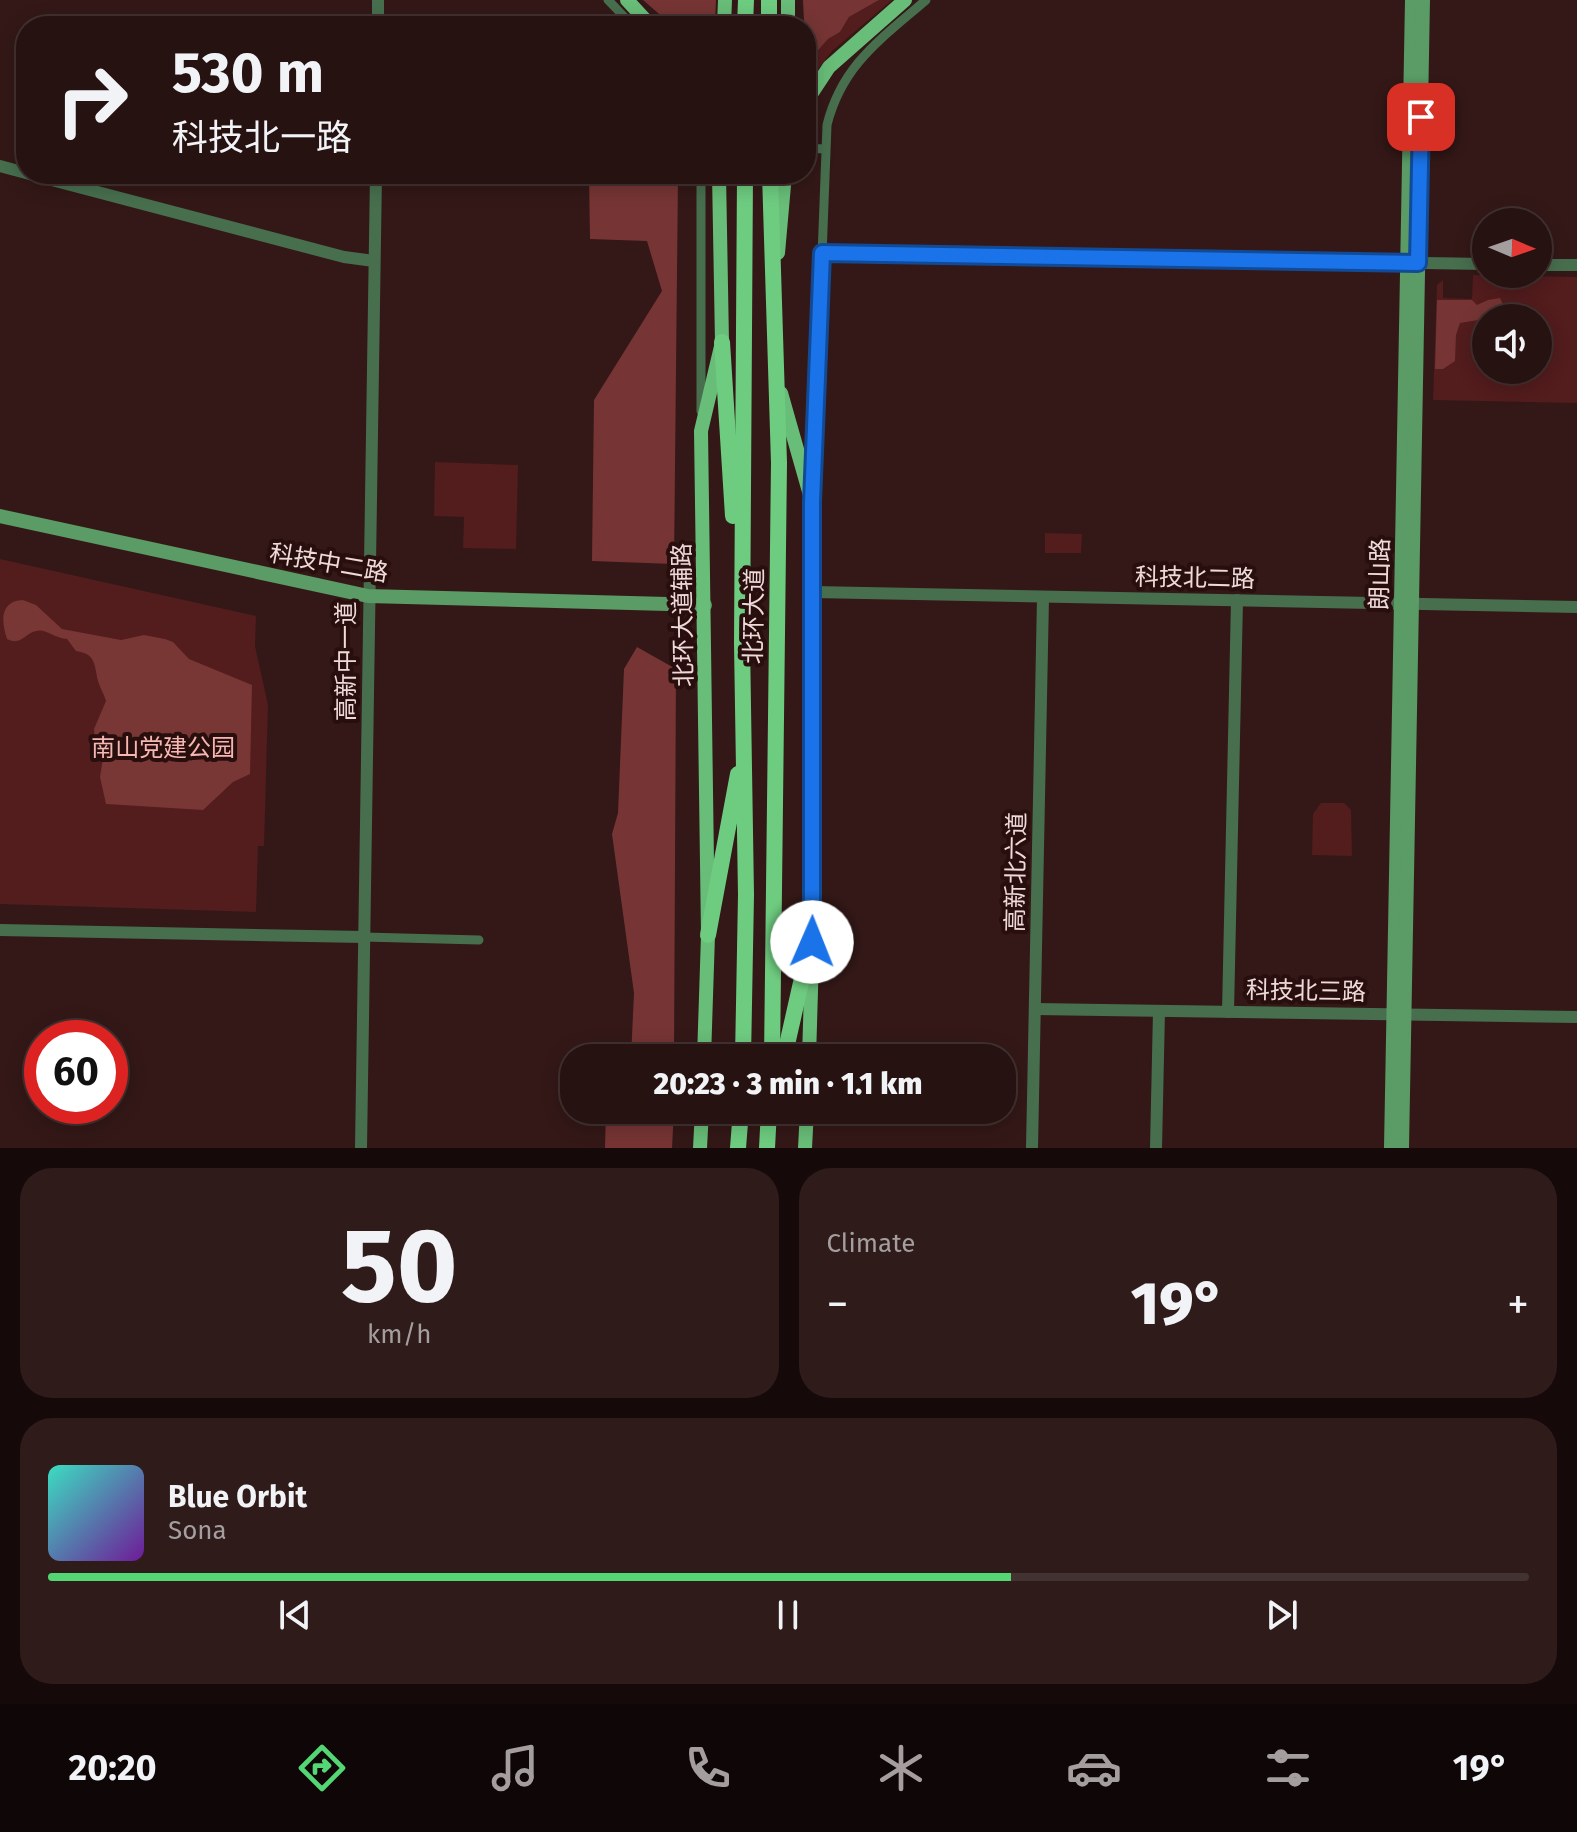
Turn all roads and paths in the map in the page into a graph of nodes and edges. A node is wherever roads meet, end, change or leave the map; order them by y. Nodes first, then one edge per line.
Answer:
1 (608, 0) edge
2 (627, 0) edge
3 (905, 0) edge
4 (926, 0) edge
5 (1412, 0) edge
6 (1423, 0) edge
7 (623, 16) edge
8 (642, 16) edge
9 (816, 87) edge
10 (816, 149) edge
11 (824, 149) junction
12 (66, 184) edge
13 (376, 184) edge
14 (701, 184) edge
15 (719, 184) edge
16 (745, 184) edge
17 (770, 184) edge
18 (784, 184) edge
19 (822, 253) junction
20 (374, 261) junction
21 (1413, 262) junction
22 (1472, 264) edge
23 (1552, 265) edge
24 (1577, 265) edge
25 (774, 294) junction
26 (722, 342) junction
27 (775, 369) junction
28 (701, 431) junction
29 (812, 502) junction
30 (0, 516) edge
31 (813, 592) junction
32 (368, 596) junction
33 (1043, 598) junction
34 (1237, 600) junction
35 (1407, 604) junction
36 (705, 605) junction
37 (1577, 607) edge
38 (742, 643) junction
39 (744, 733) junction
40 (813, 913) junction
41 (0, 930) edge
42 (708, 935) junction
43 (364, 937) junction
44 (479, 940) dead end
45 (1035, 1009) junction
46 (1159, 1011) junction
47 (1228, 1012) junction
48 (1399, 1014) junction
49 (1577, 1017) edge
50 (704, 1044) edge
51 (743, 1044) edge
52 (772, 1044) edge
53 (787, 1044) edge
54 (809, 1044) edge
55 (701, 1124) edge
56 (740, 1124) edge
57 (806, 1124) edge
58 (361, 1148) edge
59 (700, 1148) edge
60 (738, 1148) edge
61 (805, 1148) edge
62 (1032, 1148) edge
63 (1156, 1148) edge
64 (1391, 1148) edge
65 (1402, 1148) edge

1 - 7 street
2 - 8 main road
3 - 9 main road
4 - 11 street
5 - 21 main road, 朗山路
6 - 21 main road, 朗山路
10 - 11 street
11 - 19 street
12 - 20 street
13 - 20 street, 高新中一道
14 - 28 street
15 - 26 main road, 北环大道辅路
16 - 38 highway, 北环大道
17 - 25 highway, 北环大道
18 - 25 main road
19 - 21 street
19 - 29 street
20 - 32 street, 高新中一道
21 - 22 street
21 - 35 main road, 朗山路
23 - 24 street
25 - 27 highway, 北环大道
26 - 28 main road, 北环大道辅路
26 - 38 highway
27 - 29 main road
27 - 52 highway, 北环大道
28 - 36 main road, 北环大道辅路
29 - 31 main road
30 - 32 main road, 科技中二路
31 - 33 street, 科技北二路
31 - 40 main road
32 - 36 main road, 科技中二路
32 - 43 street, 高新中一道
33 - 34 street, 科技北二路
33 - 45 street, 高新北六道
34 - 35 street, 科技北二路
34 - 47 street
35 - 37 street, 科技北二路
35 - 48 main road, 朗山路
36 - 42 main road, 北环大道辅路
38 - 39 highway, 北环大道
39 - 42 highway
39 - 51 highway, 北环大道
40 - 53 highway
40 - 54 main road
41 - 43 street
42 - 50 main road, 北环大道辅路
43 - 44 street
43 - 58 street, 高新中一道
45 - 46 street, 科技北三路
45 - 62 street, 高新北六道
46 - 47 street, 科技北三路
46 - 63 street
47 - 48 street, 科技北三路
48 - 49 street, 科技北三路
48 - 64 main road, 朗山路
48 - 65 main road, 朗山路
55 - 59 main road
56 - 60 highway
57 - 61 main road

